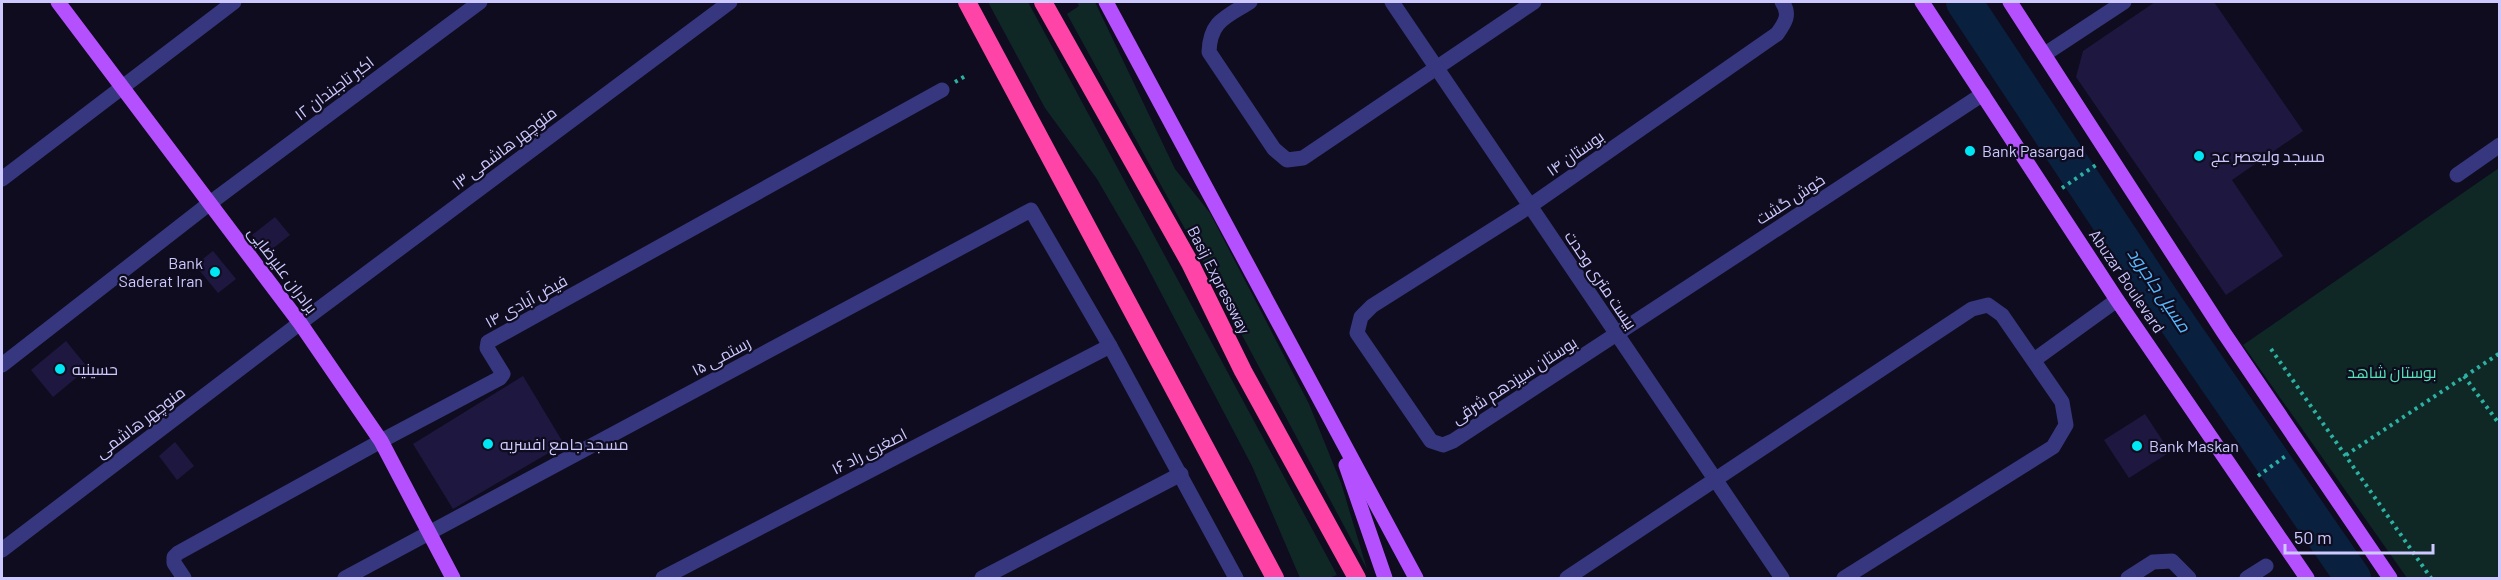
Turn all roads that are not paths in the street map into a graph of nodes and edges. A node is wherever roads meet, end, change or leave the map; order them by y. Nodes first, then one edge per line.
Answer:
1 (58, 2) edge
2 (234, 2) edge
3 (480, 2) edge
4 (730, 2) edge
5 (967, 2) edge
6 (1043, 2) edge
7 (1106, 2) edge
8 (1250, 2) edge
9 (1392, 2) edge
10 (1534, 2) edge
11 (1782, 2) edge
12 (1922, 2) edge
13 (2010, 2) edge
14 (2124, 2) edge
15 (2045, 54) junction
16 (1436, 66) junction
17 (123, 85) junction
18 (942, 90) dead end
19 (1983, 94) junction
20 (2499, 145) edge
21 (2457, 175) dead end
22 (2, 179) edge
23 (210, 203) junction
24 (1530, 206) junction
25 (2117, 300) junction
26 (1361, 318) joint
27 (300, 323) junction
28 (1616, 335) junction
29 (1110, 346) junction
30 (2034, 360) junction
31 (2, 365) edge
32 (1333, 425) junction
33 (381, 441) junction
34 (1181, 474) junction
35 (1714, 479) junction
36 (429, 534) junction
37 (2, 550) edge
38 (2266, 566) dead end
39 (2187, 575) edge
40 (184, 579) edge
41 (345, 579) edge
42 (453, 579) edge
43 (663, 579) edge
44 (982, 579) edge
45 (1236, 579) edge
46 (1275, 579) edge
47 (1357, 579) edge
48 (1385, 579) edge
49 (1416, 579) edge
50 (1567, 579) edge
51 (1782, 579) edge
52 (1844, 579) edge
53 (2128, 579) edge
54 (2247, 579) edge
55 (2307, 579) edge
56 (2390, 579) edge

1 - 17 main road, برادران علیرضایی
2 - 17 street
3 - 23 street, اکبر تاجبندان ۱۲
4 - 27 street, منوچهر هاشمی ۱۳
5 - 46 highway
6 - 47 highway, Basij Expressway
7 - 32 main road
8 - 16 street
9 - 16 street, بیست متری وحدت
10 - 16 street
11 - 24 street, بوستان ۱۴
12 - 19 main road, Abuzar Boulevard
13 - 15 main road
14 - 15 street
15 - 56 main road
16 - 24 street, بیست متری وحدت
17 - 22 street
17 - 23 main road, برادران علیرضایی
18 - 33 street, فیض آبادی ۱۴
19 - 25 main road, Abuzar Boulevard
19 - 28 street, خوش گشت
20 - 21 street
23 - 27 main road, برادران علیرضایی
23 - 31 street, اکبر تاجبندان ۱۲
24 - 26 street, بوستان ۱۴
24 - 28 street, بیست متری وحدت
25 - 30 street
25 - 55 main road, Abuzar Boulevard
26 - 28 street, بوستان سیزدهم شرقی
27 - 33 main road, برادران علیرضایی
27 - 37 street, منوچهر هاشمی
28 - 35 street, بیست متری وحدت
29 - 34 street
29 - 36 street, رستمی ۱۵
29 - 43 street, اصغری راد ۱۶
30 - 35 street
30 - 52 street
32 - 48 main road
32 - 49 main road
33 - 36 main road, برادران علیرضایی
33 - 40 street, فیض آبادی ۱۴
34 - 44 street
34 - 45 street
35 - 50 street
35 - 51 street, بیست متری وحدت
36 - 41 street, رستمی ۱۵
36 - 42 main road, برادران علیرضایی
38 - 54 street
39 - 53 street

